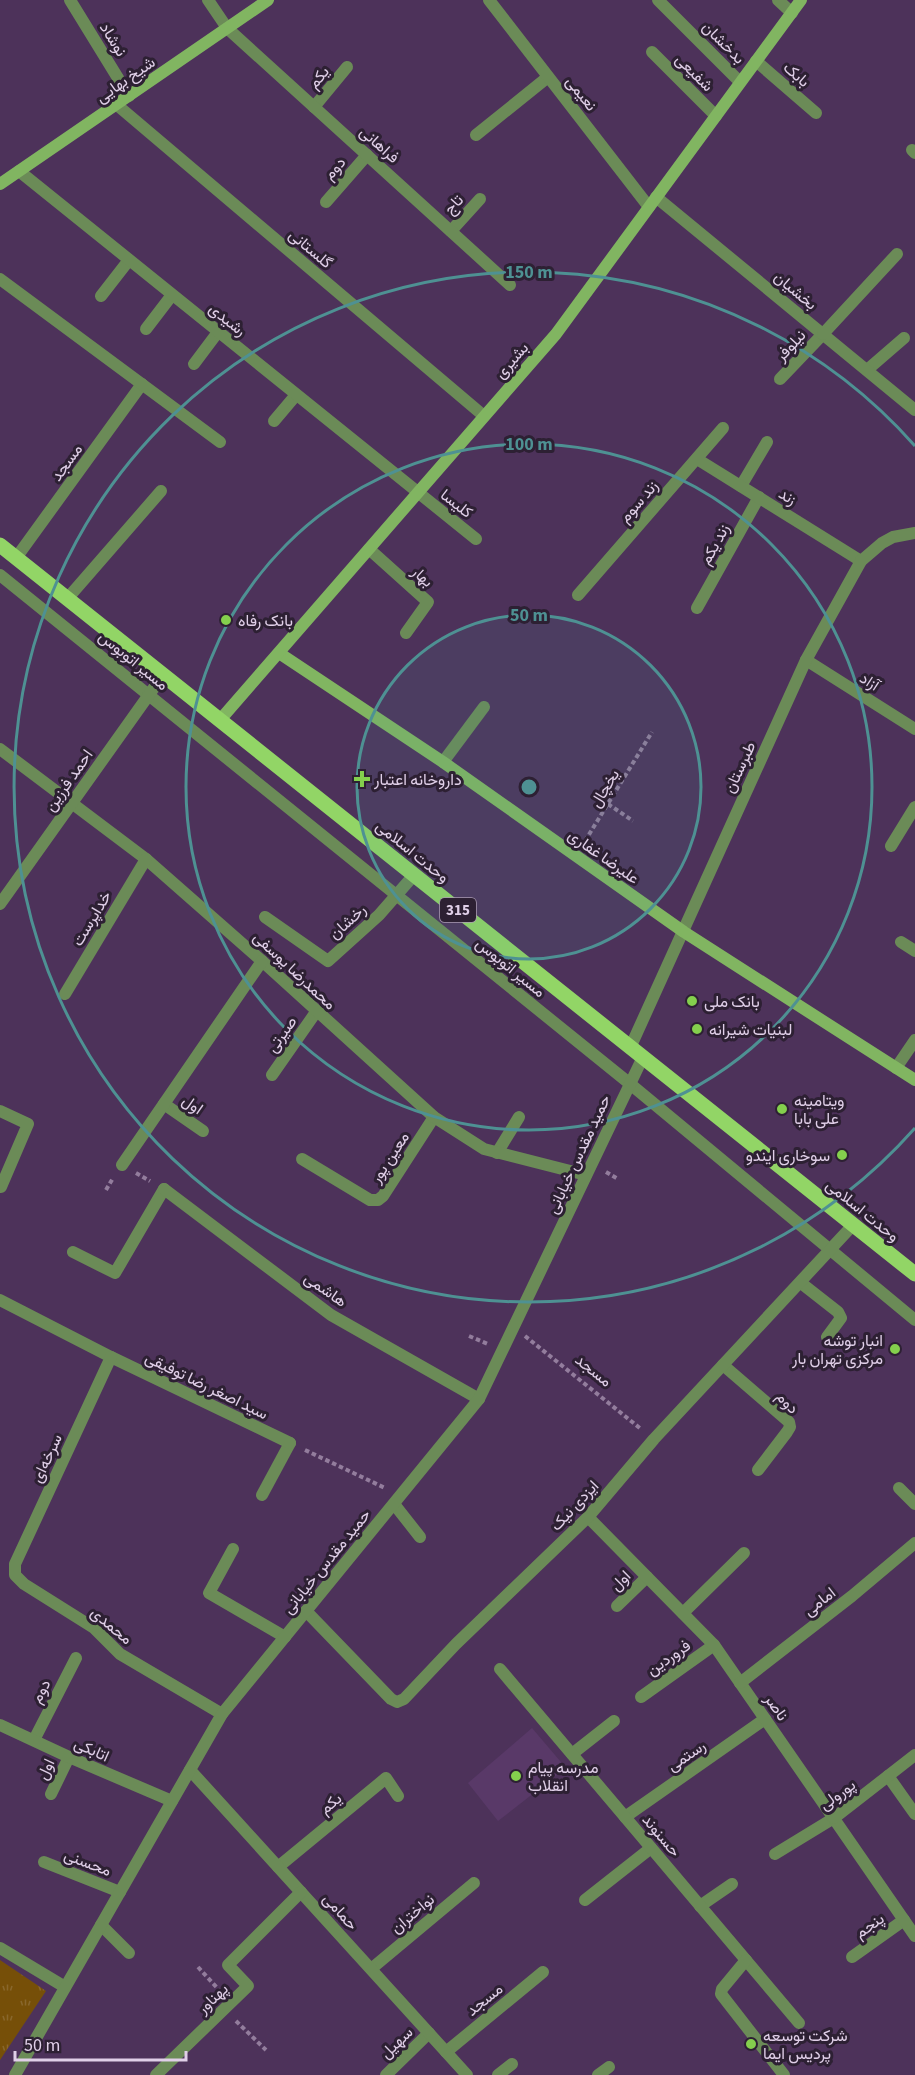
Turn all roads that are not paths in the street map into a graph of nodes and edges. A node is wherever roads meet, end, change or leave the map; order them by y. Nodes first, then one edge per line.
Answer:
1 (70, 0) edge
2 (208, 0) edge
3 (268, 0) edge
4 (489, 0) edge
5 (658, 0) edge
6 (778, 0) edge
7 (801, 0) edge
8 (792, 13) junction
9 (227, 28) junction
10 (652, 52) dead end
11 (756, 61) junction
12 (347, 67) dead end
13 (548, 77) junction
14 (740, 82) junction
15 (129, 96) junction
16 (117, 105) junction
17 (314, 107) junction
18 (816, 113) dead end
19 (716, 116) junction
20 (476, 135) dead end
21 (367, 155) junction
22 (19, 171) junction
23 (0, 184) edge
24 (480, 199) dead end
25 (326, 202) dead end
26 (653, 202) junction
27 (451, 231) junction
28 (897, 254) dead end
29 (129, 260) junction
30 (0, 279) edge
31 (510, 285) dead end
32 (172, 295) junction
33 (101, 296) dead end
34 (146, 329) dead end
35 (218, 332) junction
36 (823, 334) junction
37 (904, 338) dead end
38 (194, 364) dead end
39 (867, 370) junction
40 (780, 379) dead end
41 (142, 384) junction
42 (296, 395) junction
43 (915, 410) edge
44 (484, 416) junction
45 (274, 421) dead end
46 (723, 428) dead end
47 (220, 442) dead end
48 (767, 442) dead end
49 (697, 459) junction
50 (741, 486) junction
51 (161, 491) dead end
52 (417, 493) junction
53 (759, 498) junction
54 (915, 533) edge
55 (476, 539) dead end
56 (0, 545) edge
57 (369, 549) junction
58 (16, 558) junction
59 (861, 561) junction
60 (0, 575) edge
61 (578, 595) dead end
62 (67, 599) junction
63 (697, 608) dead end
64 (406, 633) dead end
65 (279, 653) junction
66 (806, 660) junction
67 (163, 675) junction
68 (150, 694) junction
69 (484, 707) dead end
70 (220, 720) junction
71 (915, 729) edge
72 (0, 749) edge
73 (443, 762) junction
74 (73, 803) junction
75 (915, 807) edge
76 (891, 846) dead end
77 (146, 859) junction
78 (414, 875) junction
79 (396, 896) junction
80 (2, 899) edge
81 (266, 917) dead end
82 (684, 932) junction
83 (901, 942) dead end
84 (915, 951) edge
85 (262, 961) junction
86 (65, 994) dead end
87 (316, 1012) junction
88 (915, 1040) edge
89 (630, 1047) junction
90 (643, 1057) junction
91 (896, 1068) junction
92 (272, 1075) dead end
93 (915, 1080) edge
94 (629, 1083) junction
95 (164, 1104) junction
96 (0, 1111) edge
97 (434, 1117) junction
98 (519, 1117) dead end
99 (203, 1131) dead end
100 (497, 1153) junction
101 (302, 1159) dead end
102 (122, 1165) road end
103 (586, 1175) junction
104 (1, 1187) edge
105 (853, 1225) junction
106 (830, 1250) junction
107 (73, 1252) dead end
108 (915, 1274) edge
109 (801, 1283) junction
110 (0, 1300) edge
111 (915, 1320) edge
112 (827, 1337) dead end
113 (111, 1357) junction
114 (723, 1365) junction
115 (479, 1400) junction
116 (758, 1470) dead end
117 (899, 1488) dead end
118 (262, 1495) dead end
119 (394, 1504) junction
120 (915, 1504) edge
121 (588, 1517) junction
122 (420, 1537) dead end
123 (915, 1543) edge
124 (233, 1549) dead end
125 (744, 1553) dead end
126 (15, 1575) joint
127 (647, 1577) junction
128 (617, 1606) dead end
129 (306, 1611) junction
130 (683, 1613) junction
131 (285, 1637) junction
132 (714, 1645) junction
133 (76, 1658) dead end
134 (500, 1668) dead end
135 (740, 1683) junction
136 (641, 1697) dead end
137 (222, 1714) junction
138 (765, 1719) junction
139 (614, 1721) dead end
140 (0, 1725) edge
141 (34, 1740) junction
142 (572, 1754) junction
143 (915, 1755) edge
144 (69, 1757) junction
145 (190, 1770) junction
146 (888, 1776) junction
147 (51, 1794) dead end
148 (398, 1796) dead end
149 (172, 1801) junction
150 (915, 1814) edge
151 (625, 1817) junction
152 (834, 1818) junction
153 (651, 1848) junction
154 (775, 1854) dead end
155 (44, 1863) dead end
156 (279, 1867) junction
157 (474, 1883) dead end
158 (732, 1884) dead end
159 (120, 1892) junction
160 (301, 1892) junction
161 (585, 1900) dead end
162 (700, 1906) junction
163 (904, 1920) junction
164 (101, 1925) junction
165 (915, 1936) edge
166 (0, 1948) edge
167 (129, 1953) dead end
168 (852, 1957) dead end
169 (746, 1960) junction
170 (371, 1970) junction
171 (543, 1972) dead end
172 (65, 1987) junction
173 (799, 2024) dead end
174 (429, 2033) junction
175 (446, 2052) junction
176 (512, 2064) dead end
177 (609, 2067) dead end
178 (15, 2075) edge
179 (156, 2075) edge
180 (386, 2075) edge
181 (467, 2075) edge
182 (498, 2075) edge
183 (598, 2075) edge
184 (784, 2075) edge

1 - 15 street, نوشاد
2 - 9 street, فراهانی
3 - 9 street, شیخ بهایی
4 - 13 street, نعیمی
5 - 14 street, بدخشان
6 - 8 street
7 - 8 street, بشیری
8 - 11 street, بشیری
9 - 15 street, شیخ بهایی
9 - 17 street, فراهانی
10 - 19 street, شفیعی
11 - 14 street, بشیری
11 - 18 street, بابک
12 - 17 street, یکم
13 - 20 street
13 - 26 street, نعیمی
14 - 19 street, بشیری
15 - 16 street, شیخ بهایی
16 - 22 street, شیخ بهایی
16 - 44 street, گلستانی
17 - 21 street, فراهانی
19 - 26 street, بشیری
21 - 25 street, دوم
21 - 27 street, فراهانی
22 - 23 street, شیخ بهایی
22 - 29 street, رشیدی
24 - 27 street, تاج
26 - 36 street, بخشیان
26 - 44 street, بشیری
27 - 31 street, فراهانی
28 - 36 street, نیلوفر
29 - 32 street, رشیدی
29 - 33 street
30 - 41 street
32 - 34 street
32 - 35 street, رشیدی
35 - 38 street
35 - 42 street, رشیدی
36 - 39 street, بخشیان
36 - 40 street, نیلوفر
37 - 39 street
39 - 43 street, بخشیان
41 - 47 street
41 - 58 street, مسجد
42 - 45 street
42 - 52 street, رشیدی
44 - 52 street, بشیری
46 - 49 street, زند سوم
48 - 50 street
49 - 50 street, زند
49 - 61 street, زند سوم
50 - 53 street, زند
51 - 62 street
52 - 55 street, کلیسا
52 - 57 street, بشیری
53 - 59 street, زند
53 - 63 street, زند یکم
54 - 59 street, طبرستان
56 - 58 main road, وحدت اسلامی / 315
57 - 64 street, بهار
57 - 65 street, بشیری
58 - 62 main road, وحدت اسلامی / 315
59 - 66 street, طبرستان
60 - 68 street, مسیر اتوبوس
62 - 67 main road, وحدت اسلامی / 315
65 - 70 street, بشیری
65 - 73 street, علیرضا غفاری
66 - 71 street, آزاد
66 - 82 street, طبرستان
67 - 68 street, احمد فرزین
67 - 70 main road, وحدت اسلامی / 315
68 - 74 street, احمد فرزین
68 - 79 street, مسیر اتوبوس
69 - 73 street
70 - 78 main road, وحدت اسلامی / 315
72 - 74 street, محمدرضا یوسفی
73 - 82 street, علیرضا غفاری
74 - 77 street, محمدرضا یوسفی
74 - 80 street, احمد فرزین
75 - 76 street
77 - 85 street, محمدرضا یوسفی
77 - 86 street, خداپرست
78 - 79 street, رخشان
78 - 89 main road, وحدت اسلامی / 315
79 - 81 street, رخشان
79 - 94 street, مسیر اتوبوس
82 - 89 street, طبرستان
82 - 91 street, علیرضا غفاری
83 - 84 street
85 - 87 street, محمدرضا یوسفی
85 - 95 street
87 - 92 street, صیرتی
87 - 97 street, محمدرضا یوسفی
88 - 91 street
89 - 90 main road, وحدت اسلامی / 315
90 - 94 street, حمید مقدس خیابانی
90 - 105 main road, وحدت اسلامی / 315
91 - 93 street, علیرضا غفاری
94 - 103 street, حمید مقدس خیابانی
94 - 106 street, مسیر اتوبوس
95 - 99 street, اول
95 - 102 street
96 - 104 street
97 - 100 street, محمدرضا یوسفی
97 - 101 street, معین پور
98 - 100 street
100 - 103 street, محمدرضا یوسفی
103 - 115 street, حمید مقدس خیابانی
105 - 106 street, ایزدی نیک
105 - 108 main road, وحدت اسلامی / 315
106 - 109 street, ایزدی نیک
106 - 111 street, مسیر اتوبوس
107 - 115 street, هاشمی
109 - 112 street
109 - 114 street, ایزدی نیک
110 - 113 street, سید اصغر رضا توفیقی
113 - 118 street, سید اصغر رضا توفیقی
113 - 126 street, سرخه‌ای
114 - 116 street, دوم
114 - 121 street, ایزدی نیک
115 - 119 street, حمید مقدس خیابانی
117 - 120 street
119 - 122 street
119 - 129 street, حمید مقدس خیابانی
121 - 127 street, ناصر
121 - 129 street, ایزدی نیک
123 - 135 street, امامی
124 - 131 street
125 - 130 street
126 - 137 street, محمدی
127 - 128 street, اول
127 - 130 street, ناصر
129 - 131 street, حمید مقدس خیابانی
130 - 132 street, ناصر
131 - 137 street, حمید مقدس خیابانی
132 - 135 street, ناصر
132 - 136 street, فروردین
133 - 141 street, دوم
134 - 142 street, حسنوند
135 - 138 street, ناصر
137 - 145 street, حمید مقدس خیابانی
138 - 151 street, رستمی
138 - 152 street, ناصر
139 - 142 street
140 - 141 street, اتابکی
141 - 144 street, اتابکی
142 - 151 street, حسنوند
143 - 146 street, پورولی
144 - 147 street, اول
144 - 149 street, اتابکی
145 - 149 street, حمید مقدس خیابانی
145 - 156 street, حمامی
146 - 150 street
146 - 152 street, پورولی
148 - 156 street, یکم
149 - 159 street, حمید مقدس خیابانی
151 - 153 street, حسنوند
152 - 154 street, پورولی
152 - 163 street, ناصر
153 - 161 street
153 - 162 street, حسنوند
155 - 159 street, محسنی
156 - 160 street, حمامی
157 - 170 street, نواختران
158 - 162 street
159 - 164 street, حمید مقدس خیابانی
160 - 170 street, حمامی
160 - 179 street, پهناور
162 - 169 street, حسنوند
163 - 165 street, ناصر
163 - 168 street, پنجم
164 - 167 street
164 - 172 street, حمید مقدس خیابانی
166 - 172 street
169 - 173 street, حسنوند
169 - 184 street
170 - 174 street, حمامی
171 - 175 street, مسجد
172 - 178 street, حمید مقدس خیابانی
174 - 175 street, حمامی
174 - 180 street, سهیل
175 - 181 street, حمامی
176 - 182 street
177 - 183 street

